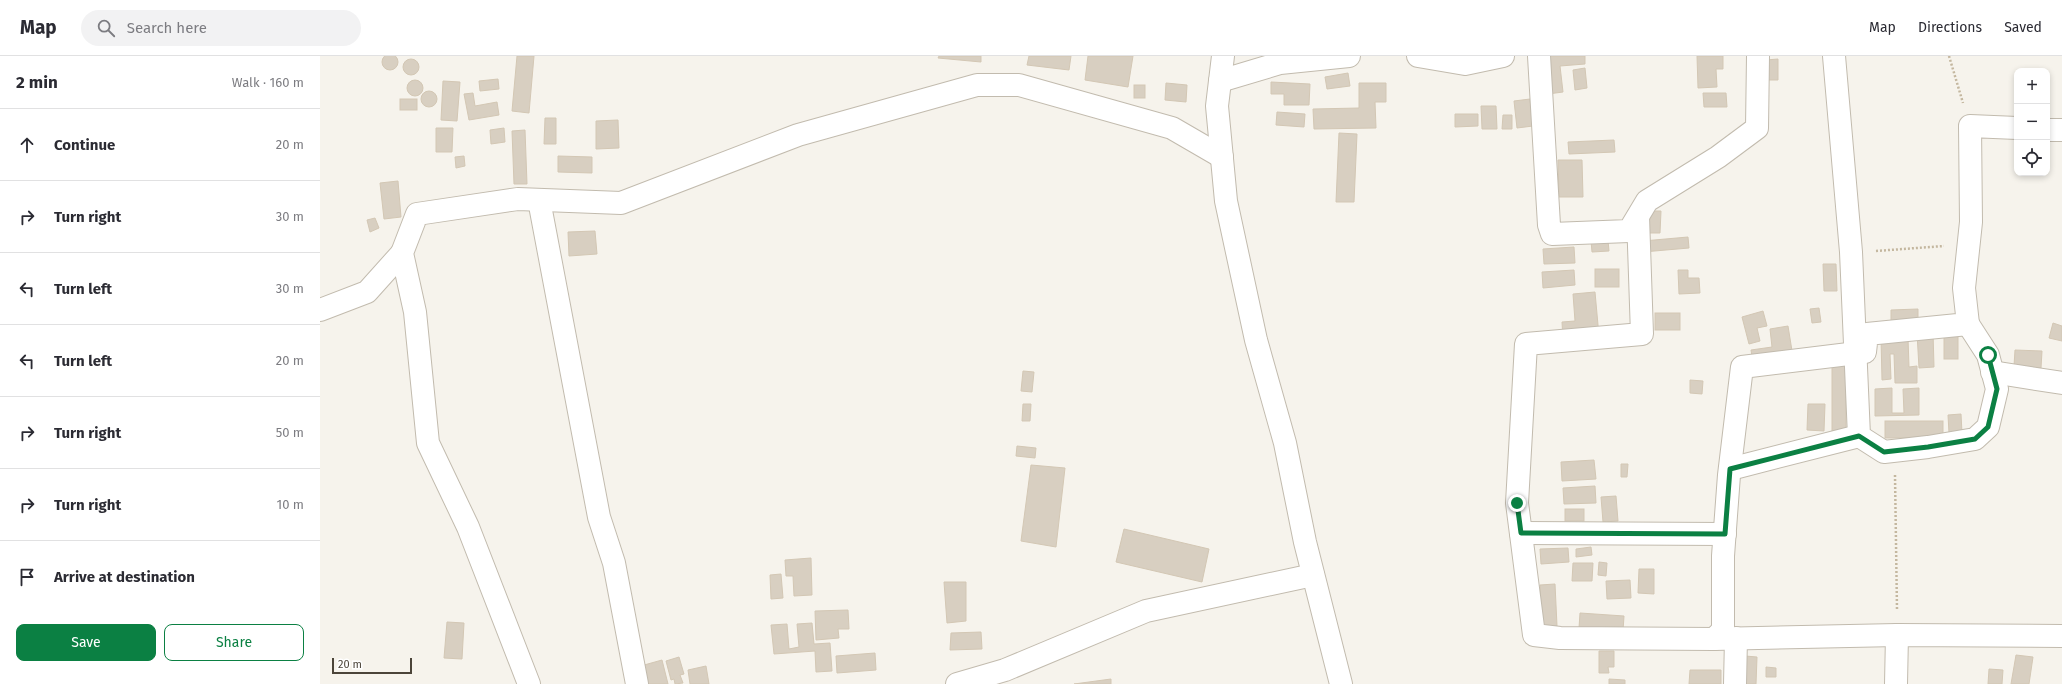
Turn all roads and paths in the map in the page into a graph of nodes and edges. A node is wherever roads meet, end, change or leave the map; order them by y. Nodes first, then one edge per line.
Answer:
1 (1223, 56) edge
2 (1349, 56) edge
3 (1418, 56) edge
4 (1503, 56) edge
5 (1539, 56) edge
6 (1758, 56) edge
7 (1834, 56) edge
8 (1949, 56) edge
9 (1220, 81) junction
10 (1970, 126) junction
11 (2014, 128) edge
12 (2050, 130) edge
13 (2062, 130) edge
14 (1222, 157) junction
15 (538, 200) junction
16 (1638, 217) junction
17 (1969, 244) junction
18 (1851, 252) junction
19 (402, 253) junction
20 (320, 310) edge
21 (1968, 324) junction
22 (1857, 353) junction
23 (1992, 372) junction
24 (2062, 383) edge
25 (1859, 436) junction
26 (1894, 451) junction
27 (1730, 469) junction
28 (1521, 533) junction
29 (1725, 534) junction
30 (1313, 575) junction
31 (1897, 635) junction
32 (2062, 636) edge
33 (1736, 638) junction
34 (1714, 639) junction
35 (529, 684) edge
36 (637, 684) edge
37 (957, 684) edge
38 (1340, 684) edge
39 (1735, 684) edge
40 (1896, 684) edge

1 - 9 street
2 - 9 street
3 - 4 street
5 - 16 street
6 - 16 street
7 - 18 street
8 - 10 path
9 - 14 street
10 - 11 street
10 - 17 street
12 - 13 street
14 - 15 street
14 - 30 street
15 - 19 street
15 - 36 street
16 - 28 street
17 - 18 path
17 - 21 street
18 - 22 street
19 - 20 street
19 - 35 street
21 - 22 street
21 - 23 street
22 - 25 street
22 - 27 street
23 - 24 street
23 - 26 street
25 - 26 street
25 - 27 street
26 - 31 path
27 - 29 street
28 - 29 street
28 - 34 street
29 - 34 street
30 - 37 street
30 - 38 street
31 - 32 street
31 - 33 street
31 - 40 street
33 - 34 street
33 - 39 street

